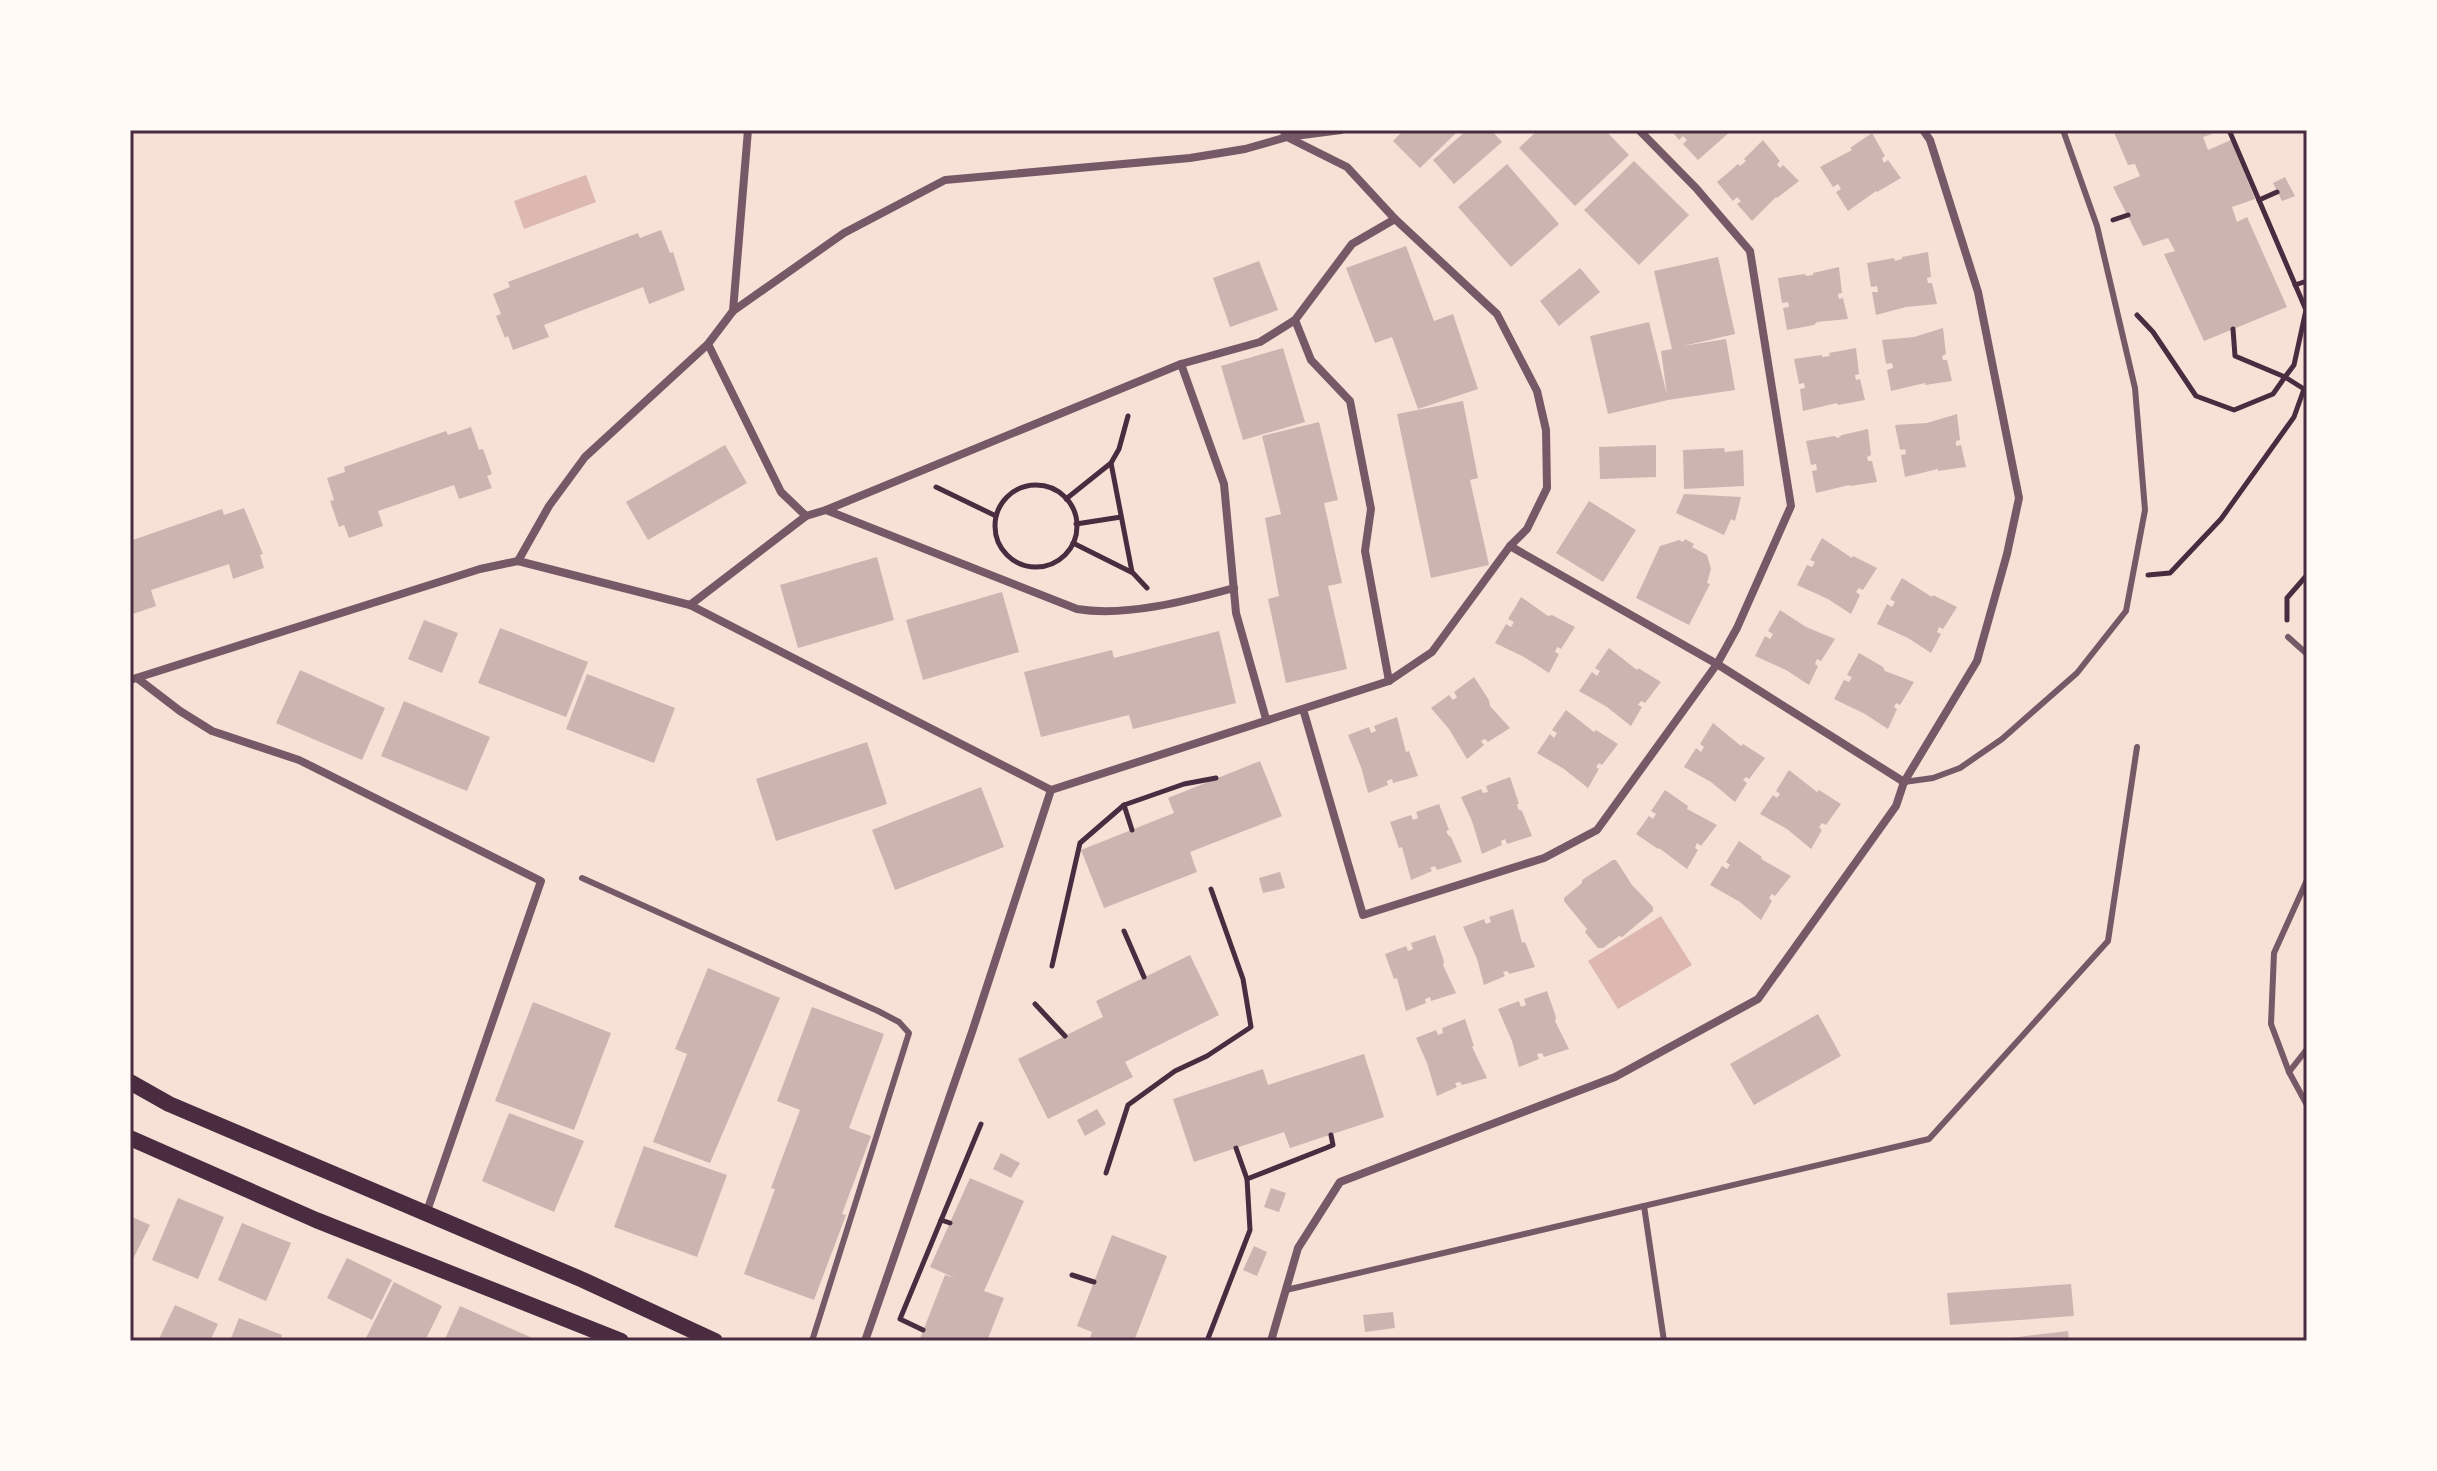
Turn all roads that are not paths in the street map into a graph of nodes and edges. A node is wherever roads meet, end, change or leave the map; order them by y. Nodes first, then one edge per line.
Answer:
1 (748, 130) edge
2 (1341, 130) edge
3 (1639, 130) edge
4 (1923, 130) edge
5 (2063, 130) edge
6 (1285, 134) edge
7 (1395, 219) junction
8 (733, 311) junction
9 (1295, 320) junction
10 (708, 344) junction
11 (1181, 364) junction
12 (826, 510) junction
13 (806, 516) junction
14 (1510, 546) junction
15 (518, 561) junction
16 (1234, 588) junction
17 (690, 605) junction
18 (2288, 637) road end
19 (2307, 654) edge
20 (1717, 664) junction
21 (133, 679) edge
22 (1389, 681) junction
23 (1303, 709) junction
24 (1266, 719) junction
25 (2137, 747) dead end
26 (1904, 782) junction
27 (1051, 790) junction
28 (582, 878) dead end
29 (2307, 880) edge
30 (2307, 1049) edge
31 (2289, 1072) junction
32 (130, 1082) edge
33 (2307, 1105) edge
34 (130, 1138) edge
35 (1644, 1206) junction
36 (426, 1215) junction
37 (1286, 1290) junction
38 (621, 1341) edge
39 (715, 1341) edge
40 (812, 1341) edge
41 (865, 1341) edge
42 (1271, 1341) edge
43 (1664, 1341) edge

1 - 8 street
2 - 6 street
3 - 20 street
4 - 26 street
5 - 26 lane
6 - 7 street
6 - 8 street
7 - 9 street
7 - 14 street
8 - 10 street
9 - 11 street
9 - 22 street
10 - 13 street
10 - 15 street
11 - 12 street
11 - 16 street
12 - 13 street
12 - 16 street
13 - 17 street
14 - 20 street
14 - 22 street
15 - 17 street
15 - 21 street
16 - 24 street
17 - 27 street
18 - 19 lane
20 - 23 street
20 - 26 street
21 - 36 street
22 - 23 street
23 - 24 street
24 - 27 street
25 - 35 lane
26 - 37 street
27 - 41 street
28 - 40 lane
29 - 31 lane
30 - 31 lane
31 - 33 lane
32 - 36 main road
34 - 38 main road
35 - 37 lane
35 - 43 lane
36 - 39 main road
37 - 42 street

